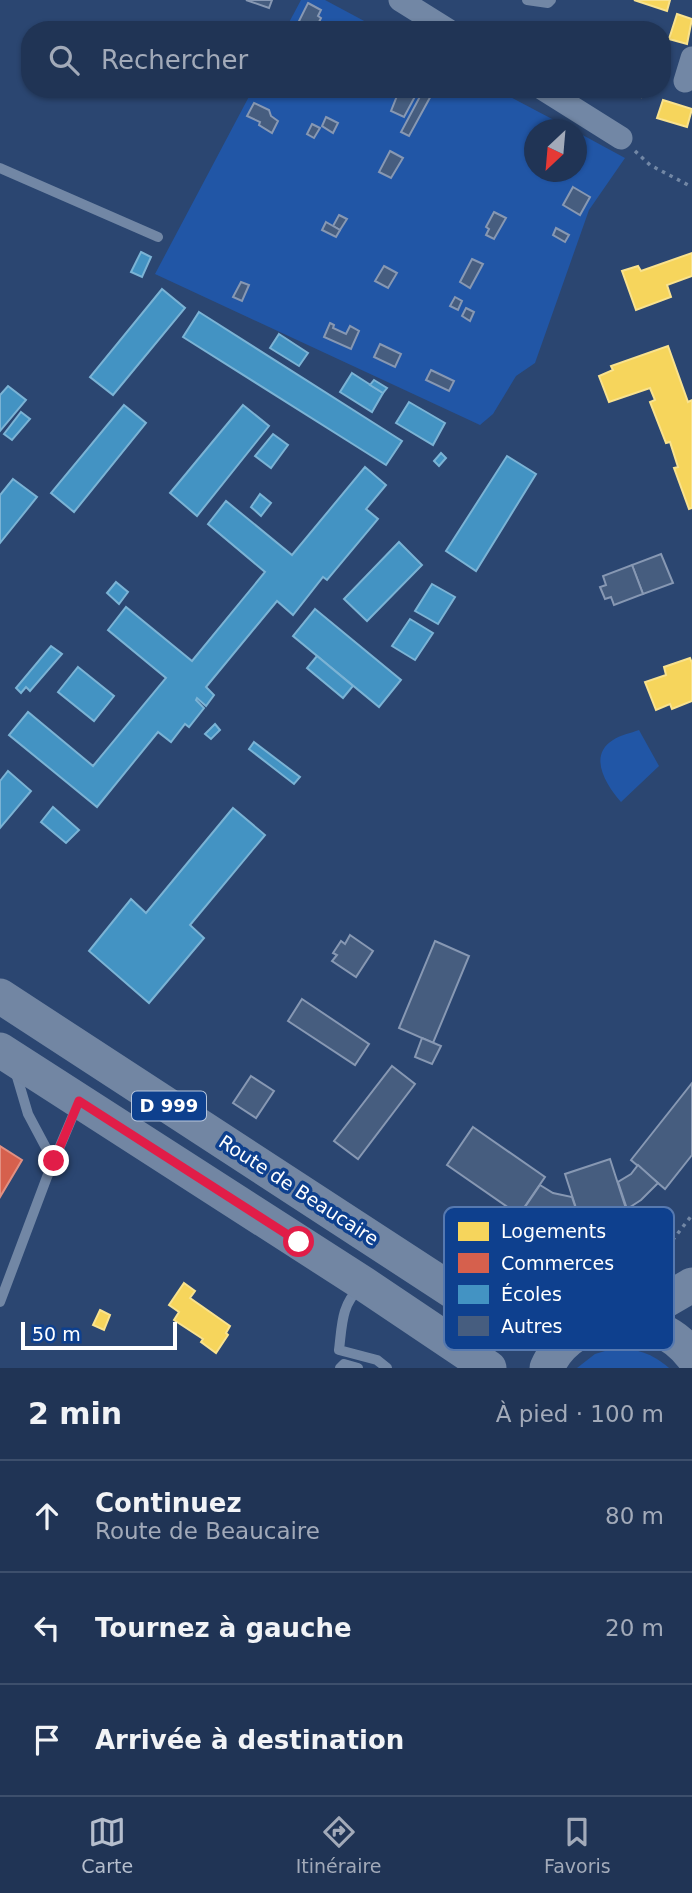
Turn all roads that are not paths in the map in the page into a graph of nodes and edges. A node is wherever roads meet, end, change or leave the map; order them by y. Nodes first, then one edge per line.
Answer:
1 (400, 0) edge
2 (527, 0) edge
3 (551, 0) edge
4 (434, 21) edge
5 (692, 58) edge
6 (685, 81) dead end
7 (557, 98) edge
8 (621, 138) road end
9 (0, 168) edge
10 (158, 237) dead end
11 (0, 996) edge
12 (5, 1054) edge
13 (79, 1101) junction
14 (54, 1161) junction
15 (364, 1284) junction
16 (692, 1284) edge
17 (444, 1285) edge
18 (674, 1295) edge
19 (0, 1302) edge
20 (444, 1338) edge
21 (674, 1338) edge
22 (462, 1350) edge
23 (557, 1350) edge
24 (692, 1356) edge
25 (340, 1368) edge
26 (358, 1368) edge
27 (387, 1368) edge
28 (489, 1368) edge
29 (547, 1368) edge

1 - 4 street
2 - 3 lane
5 - 6 street
7 - 8 street
9 - 10 lane
11 - 17 main road, Route de Beaucaire / D 999
12 - 13 main road, D 999
12 - 14 lane
13 - 14 lane
13 - 15 main road, D 999
14 - 19 lane
15 - 20 main road, D 999
15 - 27 lane
16 - 18 main road
21 - 24 main road
22 - 28 main road, D 999
23 - 29 main road
25 - 26 lane

